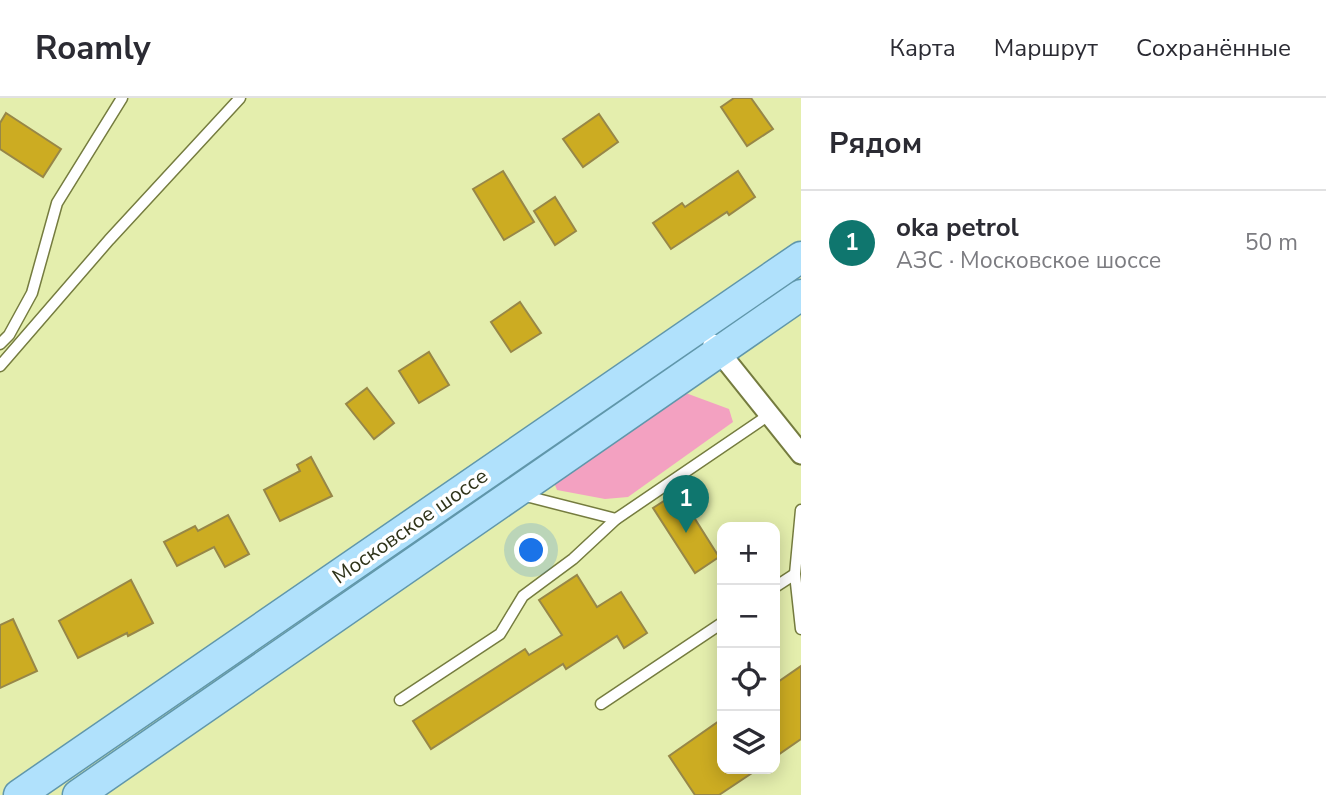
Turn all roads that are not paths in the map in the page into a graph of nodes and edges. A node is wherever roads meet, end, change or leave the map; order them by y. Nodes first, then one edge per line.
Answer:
1 (122, 98) edge
2 (240, 98) edge
3 (801, 257) edge
4 (801, 295) edge
5 (700, 326) junction
6 (0, 344) edge
7 (719, 352) junction
8 (0, 366) edge
9 (769, 415) junction
10 (801, 454) edge
11 (515, 493) junction
12 (801, 510) edge
13 (616, 519) junction
14 (795, 574) junction
15 (778, 585) edge
16 (717, 626) edge
17 (801, 629) edge
18 (400, 700) dead end
19 (601, 704) dead end
20 (19, 795) edge
21 (78, 795) edge

1 - 6 lane
2 - 8 lane
3 - 5 main road, Московское шоссе
4 - 7 main road, Московское шоссе
5 - 7 street
5 - 20 main road, Московское шоссе
7 - 9 street
7 - 11 main road, Московское шоссе
9 - 10 street
9 - 13 lane
11 - 13 lane
11 - 21 main road, Московское шоссе
12 - 14 lane
13 - 18 lane
14 - 15 lane
14 - 17 lane
16 - 19 lane

